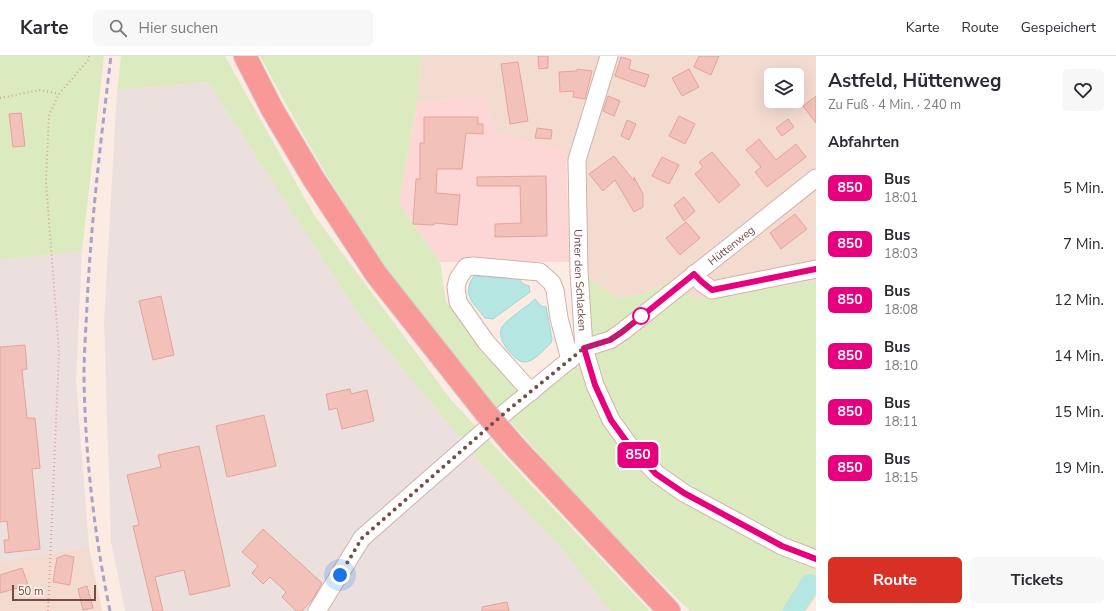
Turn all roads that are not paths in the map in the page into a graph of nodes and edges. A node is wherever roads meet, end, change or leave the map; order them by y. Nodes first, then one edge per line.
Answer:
1 (246, 56) edge
2 (609, 56) edge
3 (816, 178) edge
4 (816, 269) edge
5 (694, 274) junction
6 (584, 348) junction
7 (570, 360) junction
8 (531, 392) junction
9 (816, 559) edge
10 (318, 611) edge
11 (668, 611) edge

1 - 11 highway, bridge
2 - 6 street, Unter den Schlacken
3 - 5 street, Hüttenweg
4 - 5 street
5 - 6 street, Hüttenweg
6 - 7 street
6 - 9 street, Unter den Schlacken
7 - 8 street
7 - 8 street
8 - 10 street

